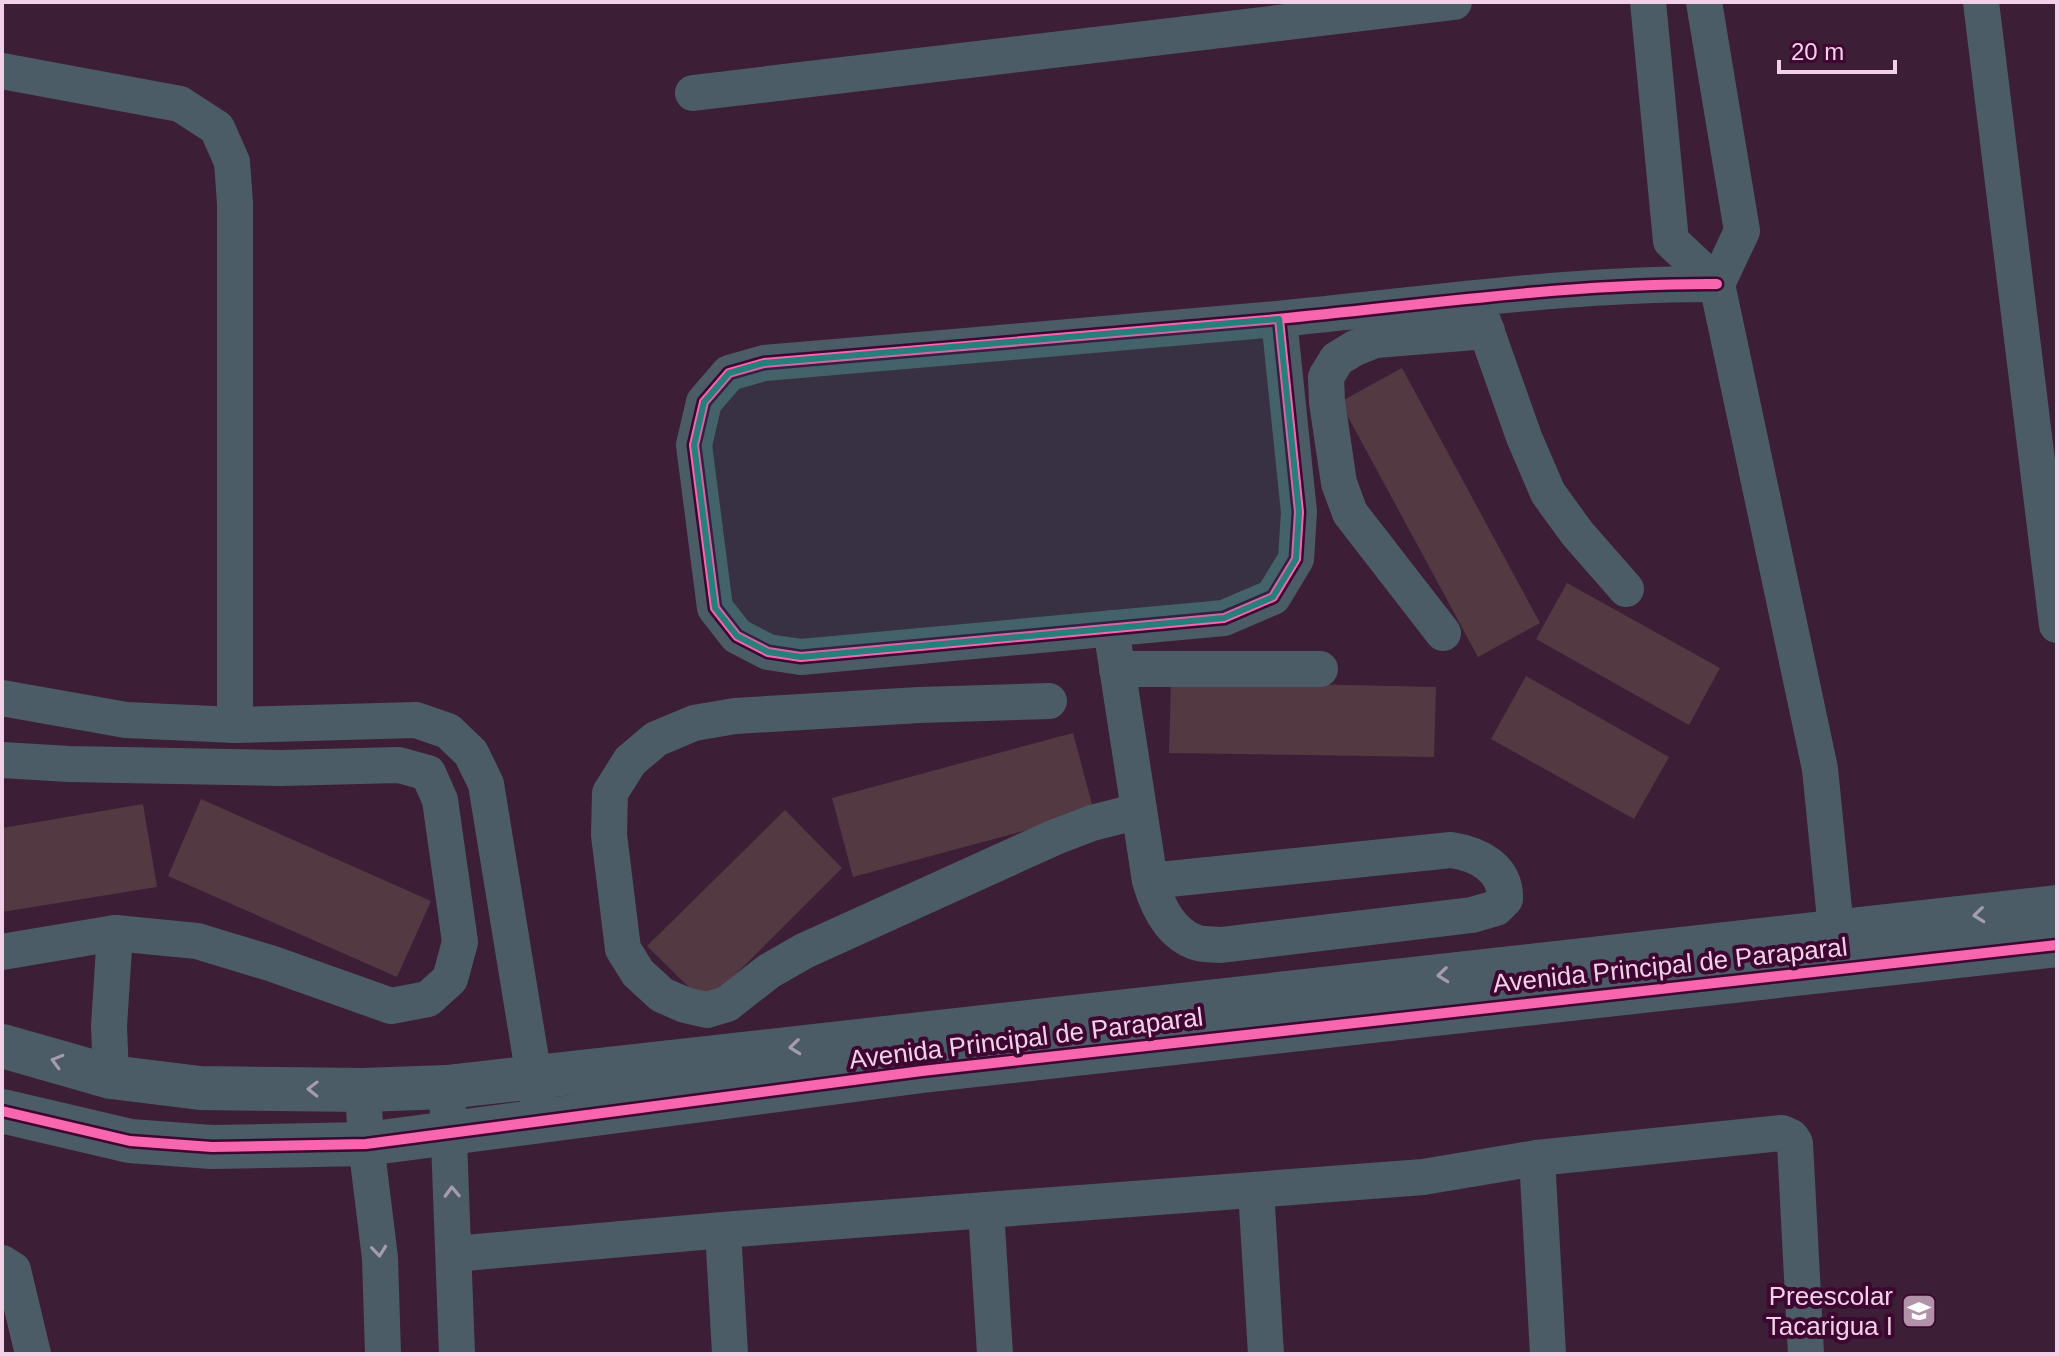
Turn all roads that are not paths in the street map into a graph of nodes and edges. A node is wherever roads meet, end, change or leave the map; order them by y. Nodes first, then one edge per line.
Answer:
1 (1454, 2) edge
2 (1648, 2) edge
3 (1704, 2) edge
4 (1981, 2) edge
5 (2, 71) edge
6 (693, 93) dead end
7 (1717, 284) junction
8 (1475, 297) junction
9 (1279, 319) junction
10 (1487, 331) junction
11 (1626, 589) dead end
12 (2057, 625) edge
13 (1111, 628) junction
14 (1443, 633) dead end
15 (913, 647) junction
16 (1117, 669) junction
17 (1320, 669) dead end
18 (2, 698) edge
19 (1049, 701) dead end
20 (919, 705) junction
21 (235, 725) junction
22 (2, 760) edge
23 (1139, 811) junction
24 (1150, 881) junction
25 (2057, 907) edge
26 (115, 933) junction
27 (2057, 945) edge
28 (1838, 950) junction
29 (2, 952) edge
30 (2, 1046) edge
31 (534, 1076) junction
32 (111, 1077) junction
33 (447, 1087) junction
34 (363, 1090) junction
35 (2, 1111) edge
36 (541, 1122) junction
37 (450, 1133) junction
38 (366, 1144) junction
39 (1537, 1158) junction
40 (1256, 1190) junction
41 (986, 1210) junction
42 (723, 1230) junction
43 (454, 1254) junction
44 (2, 1263) edge
45 (33, 1354) edge
46 (383, 1354) edge
47 (457, 1354) edge
48 (730, 1354) edge
49 (995, 1354) edge
50 (1266, 1354) edge
51 (1548, 1354) edge
52 (1806, 1354) edge

1 - 6 street
2 - 7 street
3 - 7 street
4 - 12 street
5 - 21 street
7 - 8 street
7 - 28 street
8 - 9 street
8 - 10 street
9 - 13 street
9 - 15 street
10 - 11 street
10 - 14 street
13 - 15 street
13 - 16 street
15 - 20 street
16 - 17 street
16 - 23 street
18 - 21 street
19 - 20 street
20 - 23 street
21 - 31 street
22 - 26 street
23 - 24 street
24 - 24 street
25 -> 28 street, Avenida Principal de Paraparal
26 - 29 street
26 - 32 street
27 - 28 street, Avenida Principal de Paraparal
28 -> 31 street, Avenida Principal de Paraparal
28 - 36 street, Avenida Principal de Paraparal
32 -> 30 street, Avenida Principal de Paraparal
31 - 33 street, Avenida Principal de Paraparal
31 - 36 street
34 -> 32 street, Avenida Principal de Paraparal
33 - 34 street, Avenida Principal de Paraparal
33 - 37 street
34 - 38 street
35 - 38 street, Avenida Principal de Paraparal
36 - 37 street, Avenida Principal de Paraparal
37 - 38 street, Avenida Principal de Paraparal
43 -> 37 street
38 -> 46 street
39 - 40 street
39 - 51 street
39 - 52 street
40 - 41 street
40 - 50 street
41 - 42 street
41 - 49 street
42 - 43 street
42 - 48 street
43 - 47 street
44 - 45 street

